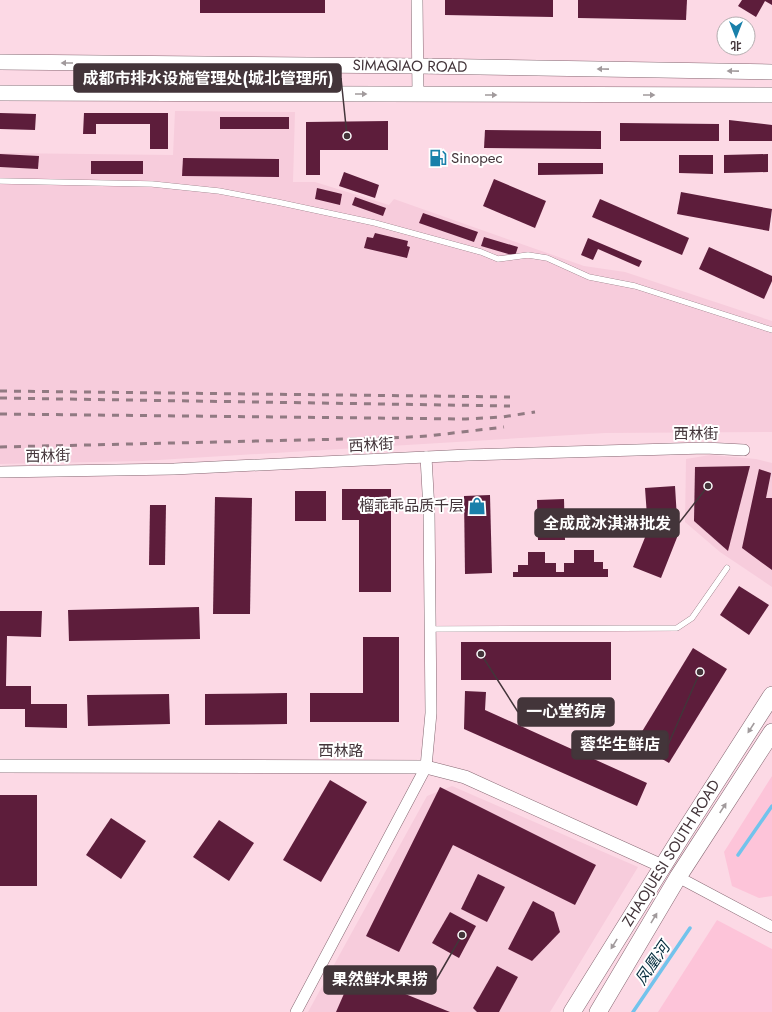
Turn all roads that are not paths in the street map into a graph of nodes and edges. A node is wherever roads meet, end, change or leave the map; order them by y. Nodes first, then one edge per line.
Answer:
1 (417, 0) edge
2 (0, 62) edge
3 (418, 66) junction
4 (772, 72) edge
5 (0, 93) edge
6 (418, 95) junction
7 (772, 95) edge
8 (0, 181) edge
9 (772, 330) edge
10 (744, 450) dead end
11 (426, 457) junction
12 (0, 472) edge
13 (727, 568) dead end
14 (430, 629) junction
15 (772, 695) edge
16 (772, 732) edge
17 (0, 766) edge
18 (426, 767) junction
19 (662, 866) junction
20 (678, 877) junction
21 (772, 927) edge
22 (296, 1012) edge
23 (572, 1012) edge
24 (598, 1012) edge

1 - 3 street
3 -> 2 main road, SIMAQIAO ROAD
4 -> 3 main road, SIMAQIAO ROAD
3 - 6 street
5 -> 6 main road, SIMAQIAO ROAD
6 -> 7 main road, SIMAQIAO ROAD
8 - 9 lane
10 - 11 street, 西林街
11 - 12 street, 西林街
11 - 14 street
13 - 14 lane
14 - 18 street
15 -> 19 main road, ZHAOJUESI SOUTH ROAD
20 -> 16 main road, ZHAOJUESI SOUTH ROAD
17 - 18 street, 西林路
18 - 19 street, 西林路
18 - 22 street
19 -> 23 main road, ZHAOJUESI SOUTH ROAD
20 - 21 street
24 -> 20 main road, ZHAOJUESI SOUTH ROAD

